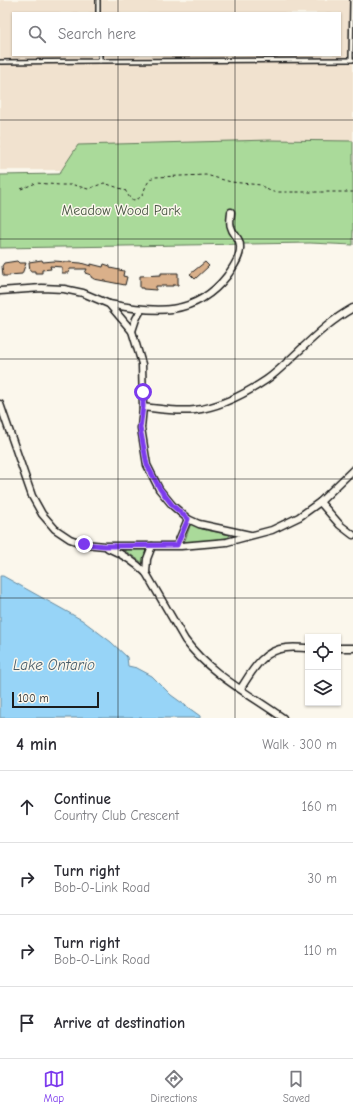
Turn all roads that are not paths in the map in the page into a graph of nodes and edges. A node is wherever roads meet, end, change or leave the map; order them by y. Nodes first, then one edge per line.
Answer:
1 (98, 0) edge
2 (352, 0) edge
3 (98, 12) edge
4 (100, 56) edge
5 (352, 60) edge
6 (100, 61) junction
7 (0, 62) edge
8 (231, 212) dead end
9 (0, 291) edge
10 (109, 304) junction
11 (353, 308) edge
12 (141, 310) junction
13 (132, 331) junction
14 (0, 404) edge
15 (143, 407) junction
16 (353, 470) edge
17 (320, 502) junction
18 (188, 519) junction
19 (353, 535) edge
20 (252, 536) junction
21 (177, 545) junction
22 (105, 546) junction
23 (152, 546) junction
24 (146, 573) junction
25 (305, 648) edge
26 (341, 648) edge
27 (353, 648) edge
28 (241, 688) junction
29 (283, 718) edge

1 - 3 lane
2 - 5 lane
4 - 6 lane
5 - 6 lane
6 - 7 lane
8 - 12 street
9 - 10 street
10 - 12 street
10 - 13 street
11 - 15 street
12 - 13 street
13 - 15 street
14 - 22 street
15 - 18 street
16 - 17 street
17 - 19 street
17 - 20 street
18 - 20 street
18 - 21 street
20 - 21 street
21 - 23 street
22 - 23 street
22 - 24 street
23 - 24 street
24 - 28 street
25 - 28 street
26 - 27 street
28 - 29 street

